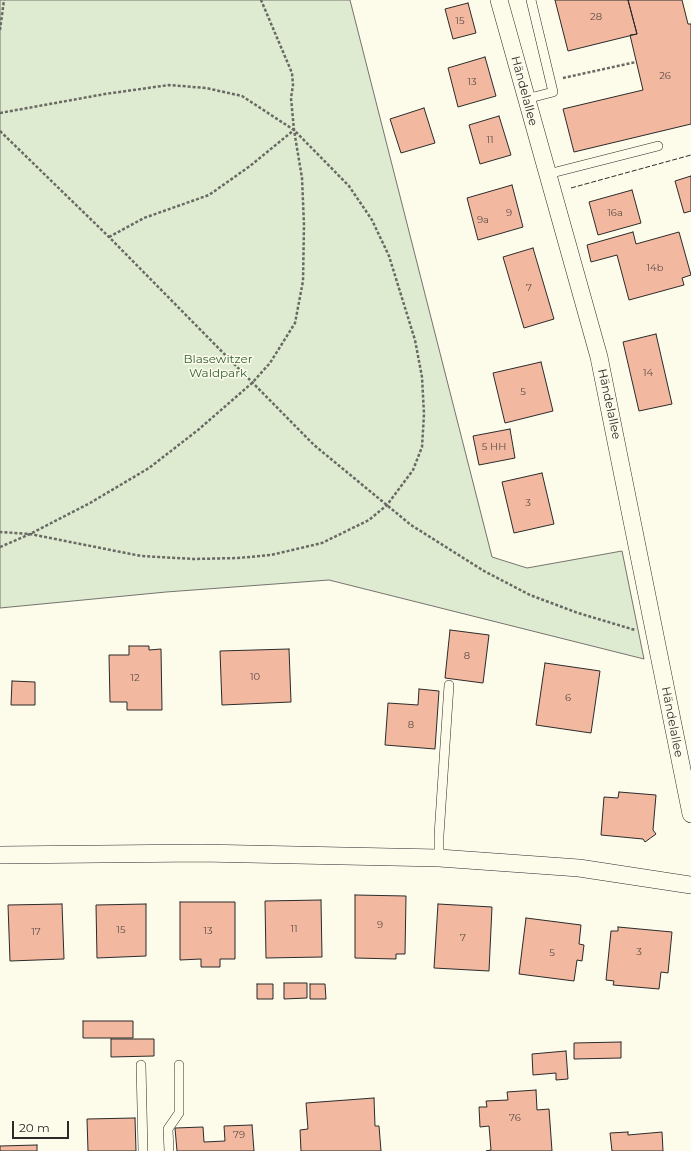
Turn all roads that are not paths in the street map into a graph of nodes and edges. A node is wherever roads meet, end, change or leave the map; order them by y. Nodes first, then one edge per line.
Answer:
1 (499, 0) edge
2 (531, 0) edge
3 (526, 99) junction
4 (658, 146) dead end
5 (548, 174) junction
6 (449, 685) dead end
7 (691, 814) edge
8 (0, 855) edge
9 (439, 858) junction
10 (691, 886) edge
11 (141, 1065) dead end
12 (179, 1065) dead end
13 (143, 1151) edge
14 (169, 1151) edge

1 - 3 street, Händelallee
2 - 3 lane
3 - 5 street, Händelallee
4 - 5 lane
5 - 7 street, Händelallee
6 - 9 lane
8 - 9 street
9 - 10 street
11 - 13 lane
12 - 14 lane

